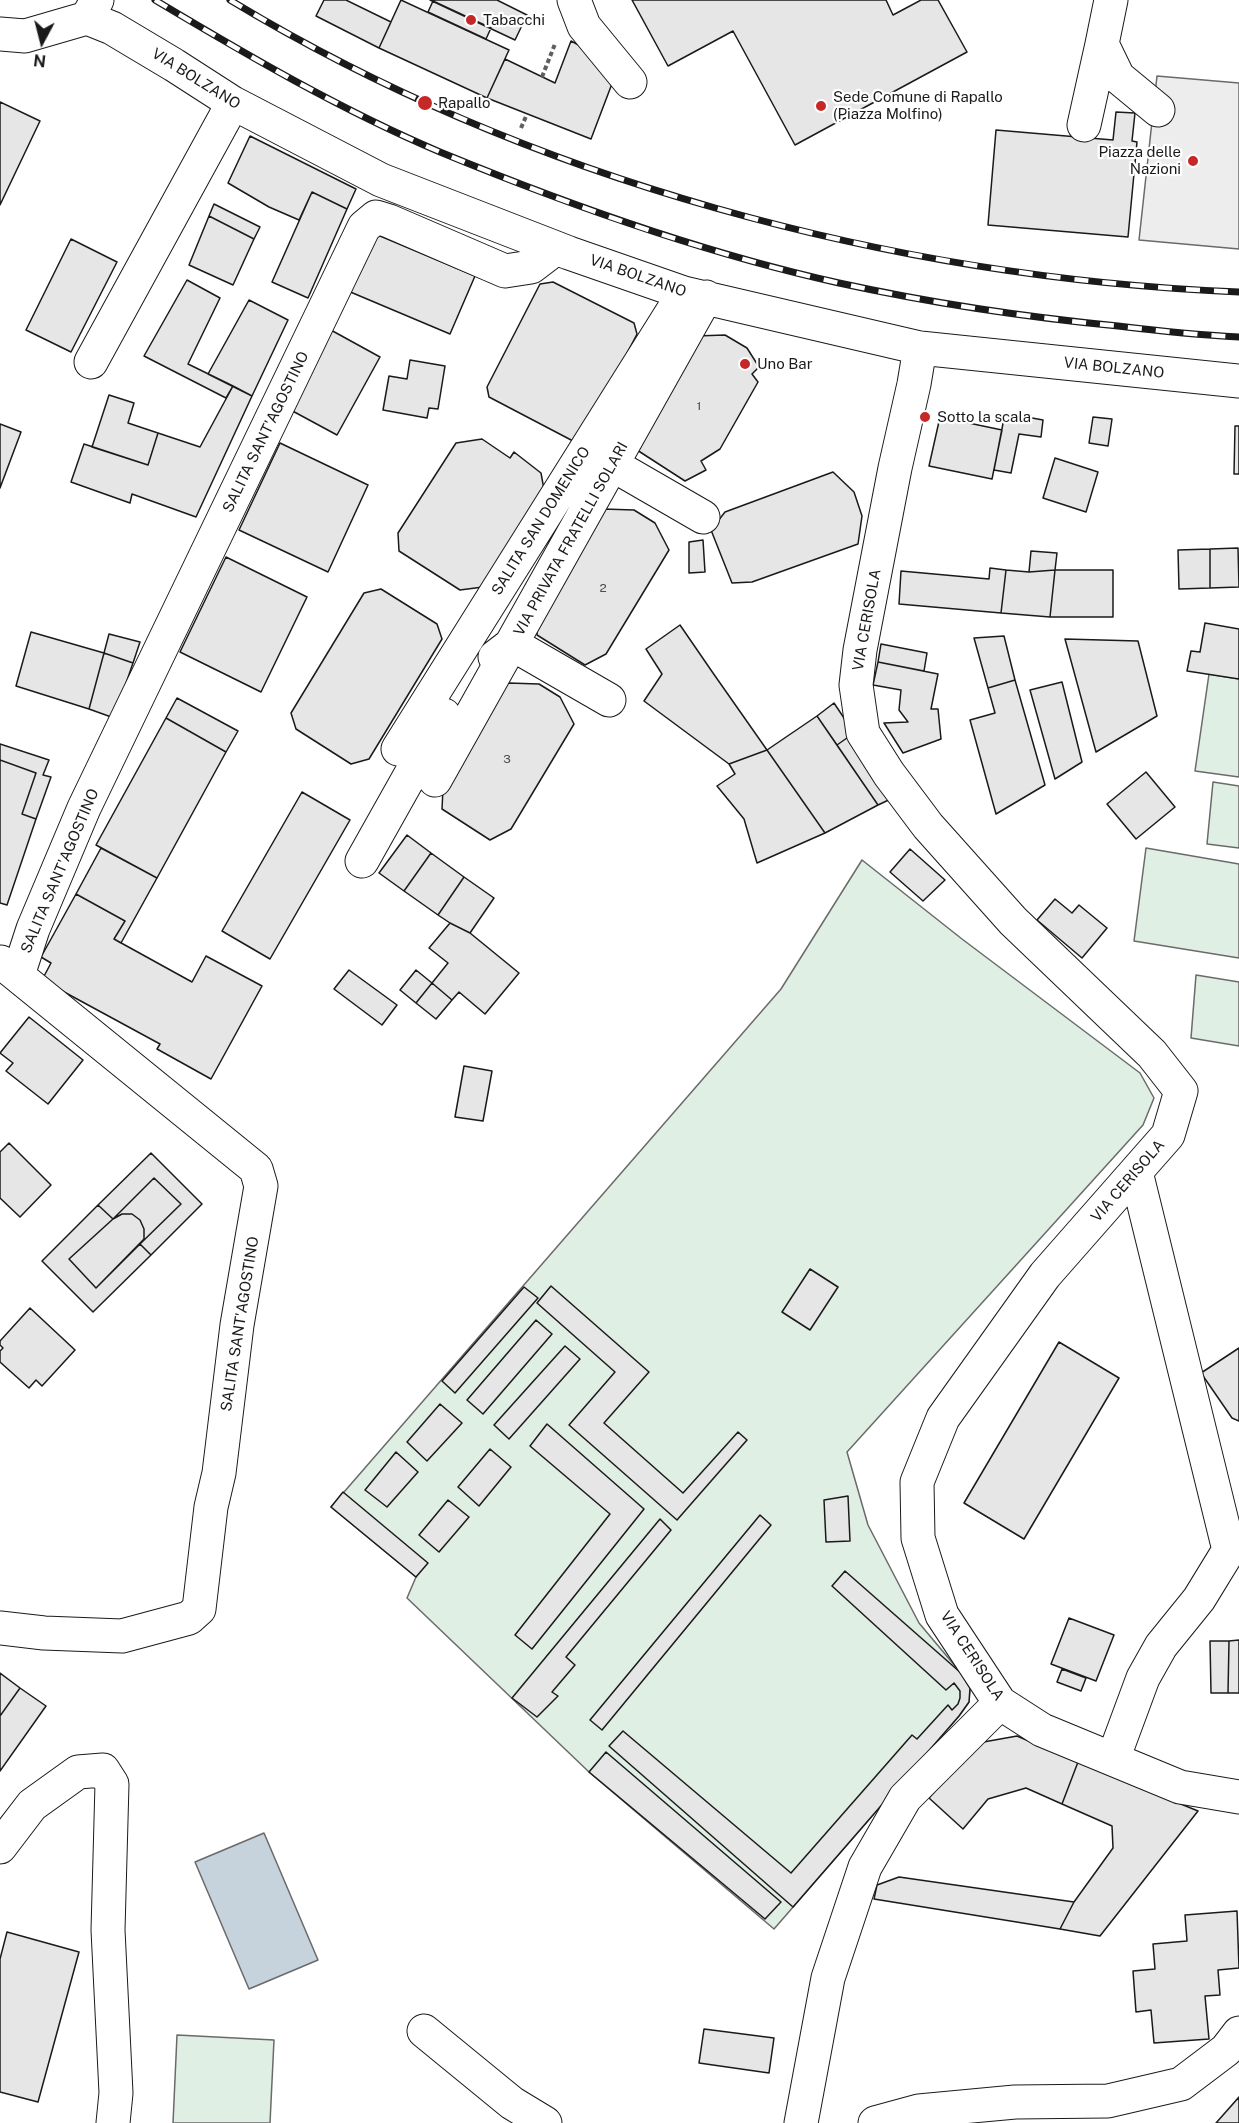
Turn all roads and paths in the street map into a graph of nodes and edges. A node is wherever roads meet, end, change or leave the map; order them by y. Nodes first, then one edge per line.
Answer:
1 (574, 0) edge
2 (1111, 0) edge
3 (92, 9) edge
4 (0, 34) edge
5 (556, 41) dead end
6 (1102, 44) junction
7 (542, 77) dead end
8 (630, 82) dead end
9 (233, 103) junction
10 (1158, 110) dead end
11 (527, 114) dead end
12 (1084, 125) dead end
13 (521, 128) dead end
14 (556, 248) junction
15 (695, 295) junction
16 (920, 348) junction
17 (91, 362) dead end
18 (1239, 381) edge
19 (613, 465) junction
20 (703, 517) dead end
21 (512, 644) junction
22 (609, 700) dead end
23 (398, 749) dead end
24 (435, 780) dead end
25 (362, 861) dead end
26 (9, 968) edge
27 (1136, 1172) junction
28 (0, 1628) edge
29 (1000, 1703) junction
30 (1113, 1759) junction
31 (1239, 1797) edge
32 (0, 1848) edge
33 (424, 2031) dead end
34 (1239, 2034) edge
35 (113, 2123) edge
36 (545, 2123) edge
37 (801, 2123) edge
38 (875, 2123) edge

1 - 8 street
2 - 6 street
3 - 4 street
3 - 9 street, VIA BOLZANO
5 - 7 path
6 - 10 street
6 - 12 street
9 - 14 street, VIA BOLZANO
9 - 17 street
11 - 13 path
14 - 15 street, VIA BOLZANO
14 - 26 street, SALITA SANT'AGOSTINO
15 - 16 street, VIA BOLZANO
15 - 19 street, VIA PRIVATA FRATELLI SOLARI
15 - 23 street, SALITA SAN DOMENICO
16 - 18 street, VIA BOLZANO
16 - 27 street, VIA CERISOLA
19 - 20 street
19 - 21 street, VIA PRIVATA FRATELLI SOLARI
21 - 22 street
21 - 24 street, VIA PRIVATA FRATELLI SOLARI
21 - 25 street
26 - 28 street, SALITA SANT'AGOSTINO
27 - 29 street, VIA CERISOLA
27 - 30 street
29 - 30 street, VIA CERISOLA
29 - 37 street
30 - 31 street, VIA CERISOLA
32 - 35 street
33 - 36 street
34 - 38 street

